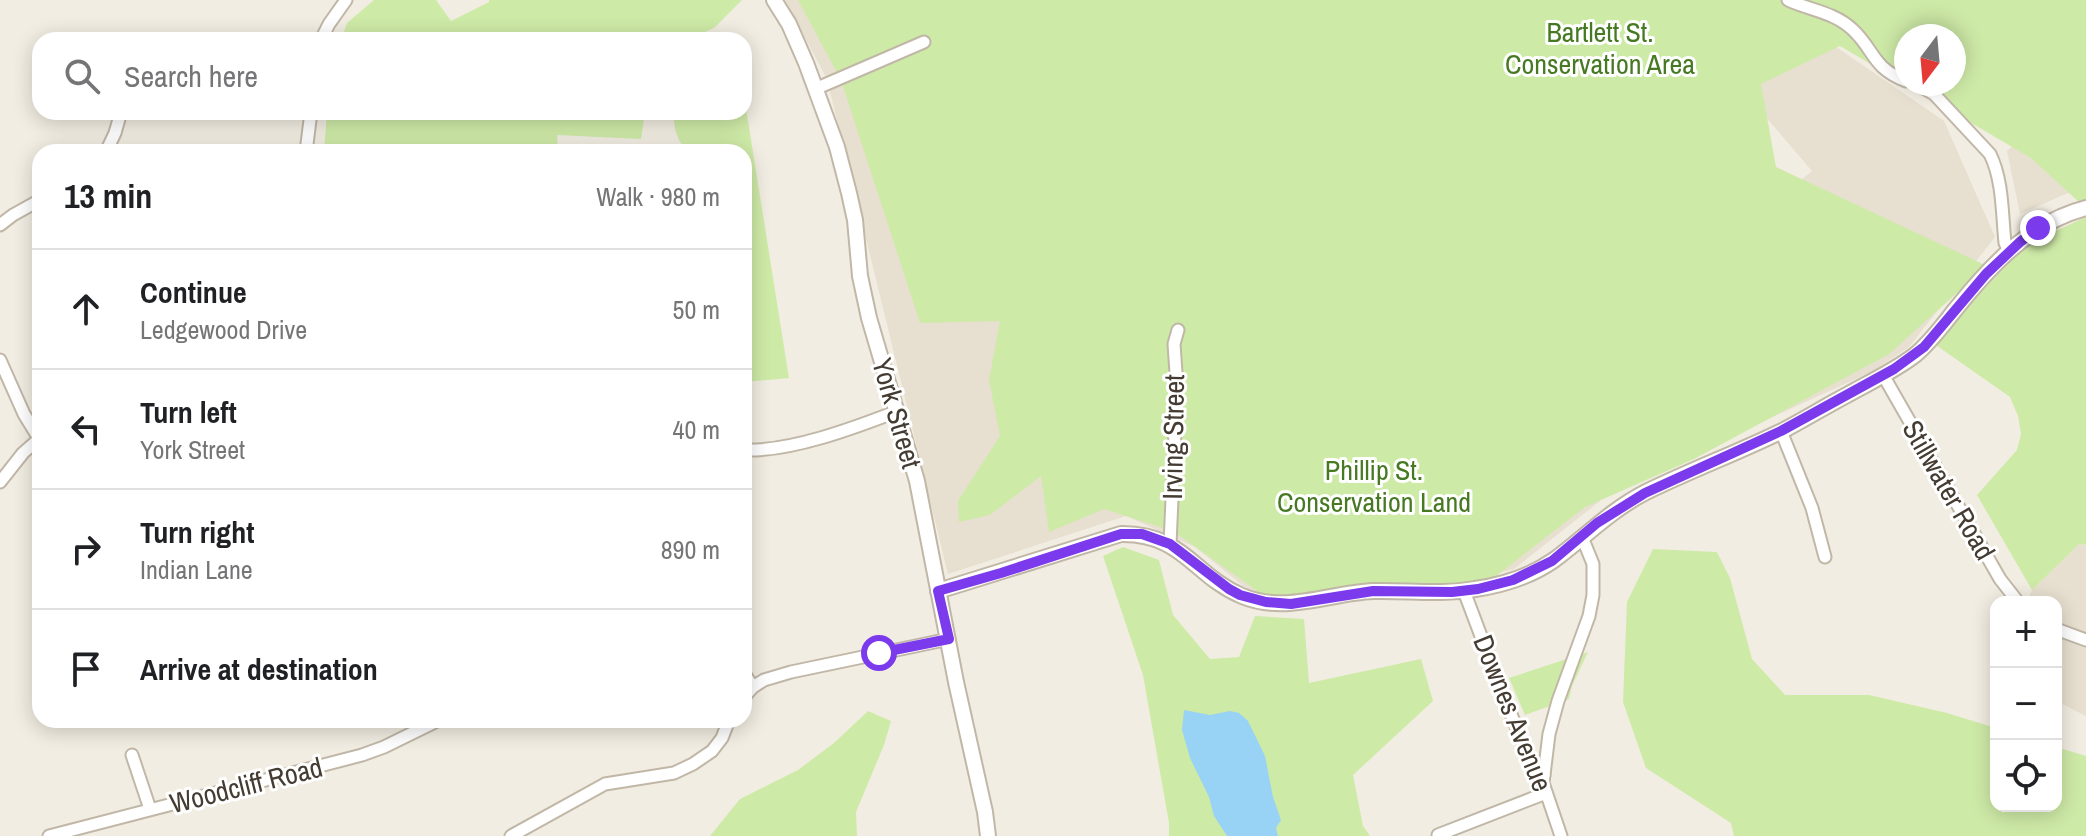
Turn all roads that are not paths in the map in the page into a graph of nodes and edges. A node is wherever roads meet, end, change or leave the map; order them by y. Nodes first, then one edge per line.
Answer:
1 (346, 0) edge
2 (774, 0) edge
3 (1788, 0) edge
4 (325, 32) edge
5 (924, 42) dead end
6 (1894, 75) edge
7 (815, 89) junction
8 (1936, 96) edge
9 (119, 120) edge
10 (310, 120) edge
11 (110, 144) edge
12 (307, 144) edge
13 (32, 204) edge
14 (2086, 208) edge
15 (0, 225) edge
16 (2010, 251) junction
17 (1178, 330) dead end
18 (0, 360) edge
19 (1883, 375) junction
20 (898, 411) junction
21 (32, 426) edge
22 (1781, 431) junction
23 (32, 446) edge
24 (752, 450) edge
25 (0, 482) edge
26 (1582, 537) junction
27 (1170, 544) junction
28 (1825, 557) dead end
29 (938, 591) junction
30 (1464, 591) junction
31 (2012, 596) edge
32 (2062, 631) edge
33 (949, 639) junction
34 (2086, 640) edge
35 (753, 687) edge
36 (423, 728) edge
37 (726, 728) edge
38 (132, 755) dead end
39 (1544, 775) junction
40 (1546, 793) junction
41 (150, 809) junction
42 (85, 832) edge
43 (1438, 835) edge
44 (49, 836) edge
45 (511, 836) edge
46 (988, 836) edge
47 (1561, 836) edge

1 - 4 street
2 - 7 street, York Street
3 - 6 street
5 - 7 street
7 - 20 street, York Street
8 - 16 street
9 - 11 street
10 - 12 street
13 - 15 street
14 - 16 street
16 - 19 street
17 - 27 street, Irving Street
18 - 21 street
19 - 22 street
19 - 31 street, Stillwater Road
20 - 24 street
20 - 29 street, York Street
22 - 26 street
22 - 28 street
23 - 25 street
26 - 30 street
26 - 39 street
27 - 29 street
27 - 30 street
29 - 33 street, York Street
30 - 39 street, Downes Avenue
32 - 34 street
33 - 35 street
33 - 46 street, York Street
36 - 41 street, Woodcliff Road
37 - 45 street
38 - 41 street
39 - 40 street, Downes Avenue
40 - 43 street
40 - 47 street, Downes Avenue
41 - 42 street, Woodcliff Road
42 - 44 street, Woodcliff Road

